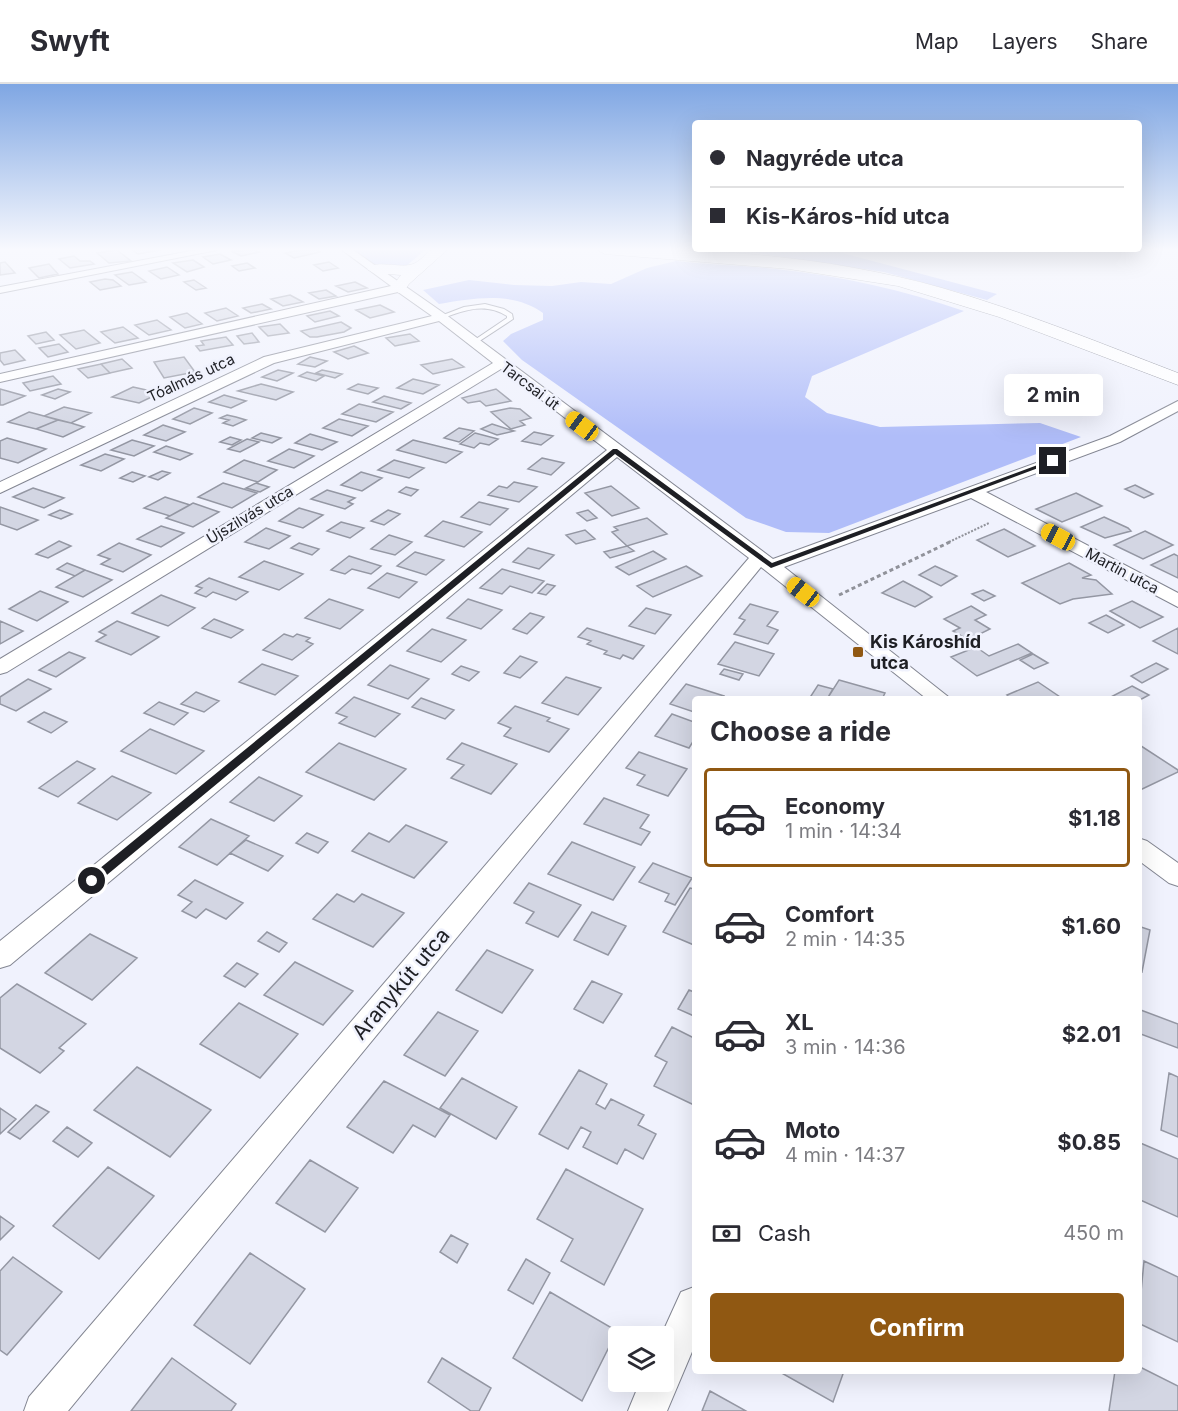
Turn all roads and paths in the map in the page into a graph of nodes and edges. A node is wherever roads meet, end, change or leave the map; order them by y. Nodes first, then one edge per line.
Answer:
1 (293, 312) edge
2 (434, 312) edge
3 (453, 312) edge
4 (504, 312) edge
5 (995, 312) edge
6 (441, 317) junction
7 (473, 343) junction
8 (500, 364) junction
9 (0, 378) edge
10 (1178, 380) edge
11 (1178, 405) edge
12 (615, 451) junction
13 (0, 488) edge
14 (971, 491) junction
15 (1011, 513) junction
16 (765, 562) junction
17 (1178, 601) edge
18 (820, 604) junction
19 (0, 668) edge
20 (935, 696) edge
21 (1142, 850) edge
22 (1178, 876) edge
23 (0, 957) edge
24 (692, 1310) edge
25 (674, 1350) edge
26 (656, 1392) edge
27 (43, 1411) edge
28 (647, 1411) edge

1 - 9 street
2 - 6 street, Tarcsai út
3 - 6 lane
4 - 7 lane
5 - 10 main road
6 - 7 street, Tarcsai út
6 - 13 street, Tóalmás utca
7 - 8 street, Tarcsai út
8 - 12 street, Tarcsai út
8 - 19 street, Újszilvás utca
11 - 14 street
12 - 16 street, Tarcsai út
12 - 23 street
14 - 15 street, Martin utca
14 - 16 street
15 - 17 street, Martin utca
15 - 18 path
16 - 18 street, Tarcsai út
16 - 27 street, Aranykút utca
18 - 20 street, Tarcsai út
21 - 22 street
24 - 25 street
26 - 28 street

